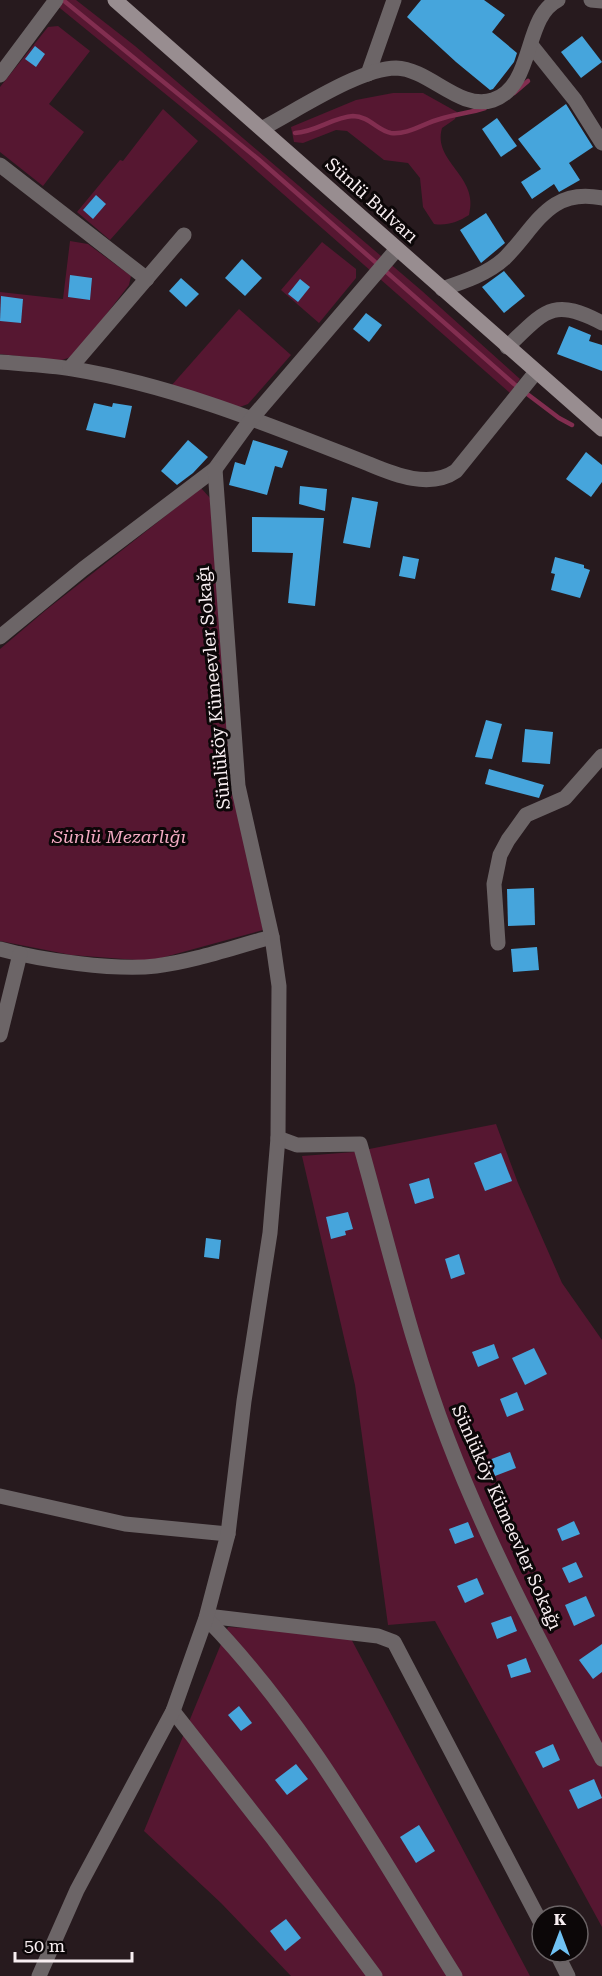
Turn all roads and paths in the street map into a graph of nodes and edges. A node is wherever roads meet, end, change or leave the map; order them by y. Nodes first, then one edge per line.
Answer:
1 (115, 0) edge
2 (394, 0) edge
3 (591, 0) edge
4 (554, 1) edge
5 (49, 2) edge
6 (602, 2) edge
7 (531, 45) junction
8 (368, 74) junction
9 (0, 75) edge
10 (263, 128) junction
11 (602, 143) edge
12 (0, 165) edge
13 (602, 198) edge
14 (184, 235) dead end
15 (397, 249) junction
16 (147, 279) junction
17 (442, 289) junction
18 (602, 323) edge
19 (507, 346) junction
20 (0, 362) edge
21 (70, 368) junction
22 (536, 372) junction
23 (252, 418) junction
24 (602, 429) edge
25 (215, 469) junction
26 (0, 637) edge
27 (602, 756) edge
28 (272, 938) junction
29 (498, 944) dead end
30 (0, 949) edge
31 (20, 954) junction
32 (0, 1035) edge
33 (278, 1138) junction
34 (0, 1496) edge
35 (228, 1534) junction
36 (207, 1617) junction
37 (173, 1711) junction
38 (602, 1759) edge
39 (531, 1904) edge
40 (39, 1976) edge
41 (375, 1976) edge
42 (455, 1976) edge

1 - 10 main road, Sünlü Bulvarı
2 - 8 street
3 - 6 street
4 - 7 street
5 - 9 street
7 - 8 street
7 - 11 street
8 - 10 street
10 - 15 main road, Sünlü Bulvarı
12 - 16 street
13 - 17 street
14 - 16 street
15 - 17 main road, Sünlü Bulvarı
15 - 23 street
16 - 21 street
17 - 19 main road, Sünlü Bulvarı
18 - 19 street
19 - 22 main road, Sünlü Bulvarı
20 - 21 street
21 - 23 street
22 - 23 street
22 - 24 main road, Sünlü Bulvarı
23 - 25 street
25 - 26 street
25 - 28 street, Sünlüköy Kümeevler Sokağı
27 - 29 street
28 - 31 street
28 - 33 street, Sünlüköy Kümeevler Sokağı
30 - 31 street
31 - 32 street
33 - 35 street, Sünlüköy Kümeevler Sokağı
33 - 38 street, Sünlüköy Kümeevler Sokağı
34 - 35 street
35 - 36 street, Sünlüköy Kümeevler Sokağı
36 - 37 street, Sünlüköy Kümeevler Sokağı
36 - 39 street
36 - 42 street
37 - 40 street, Sünlüköy Kümeevler Sokağı
37 - 41 street

